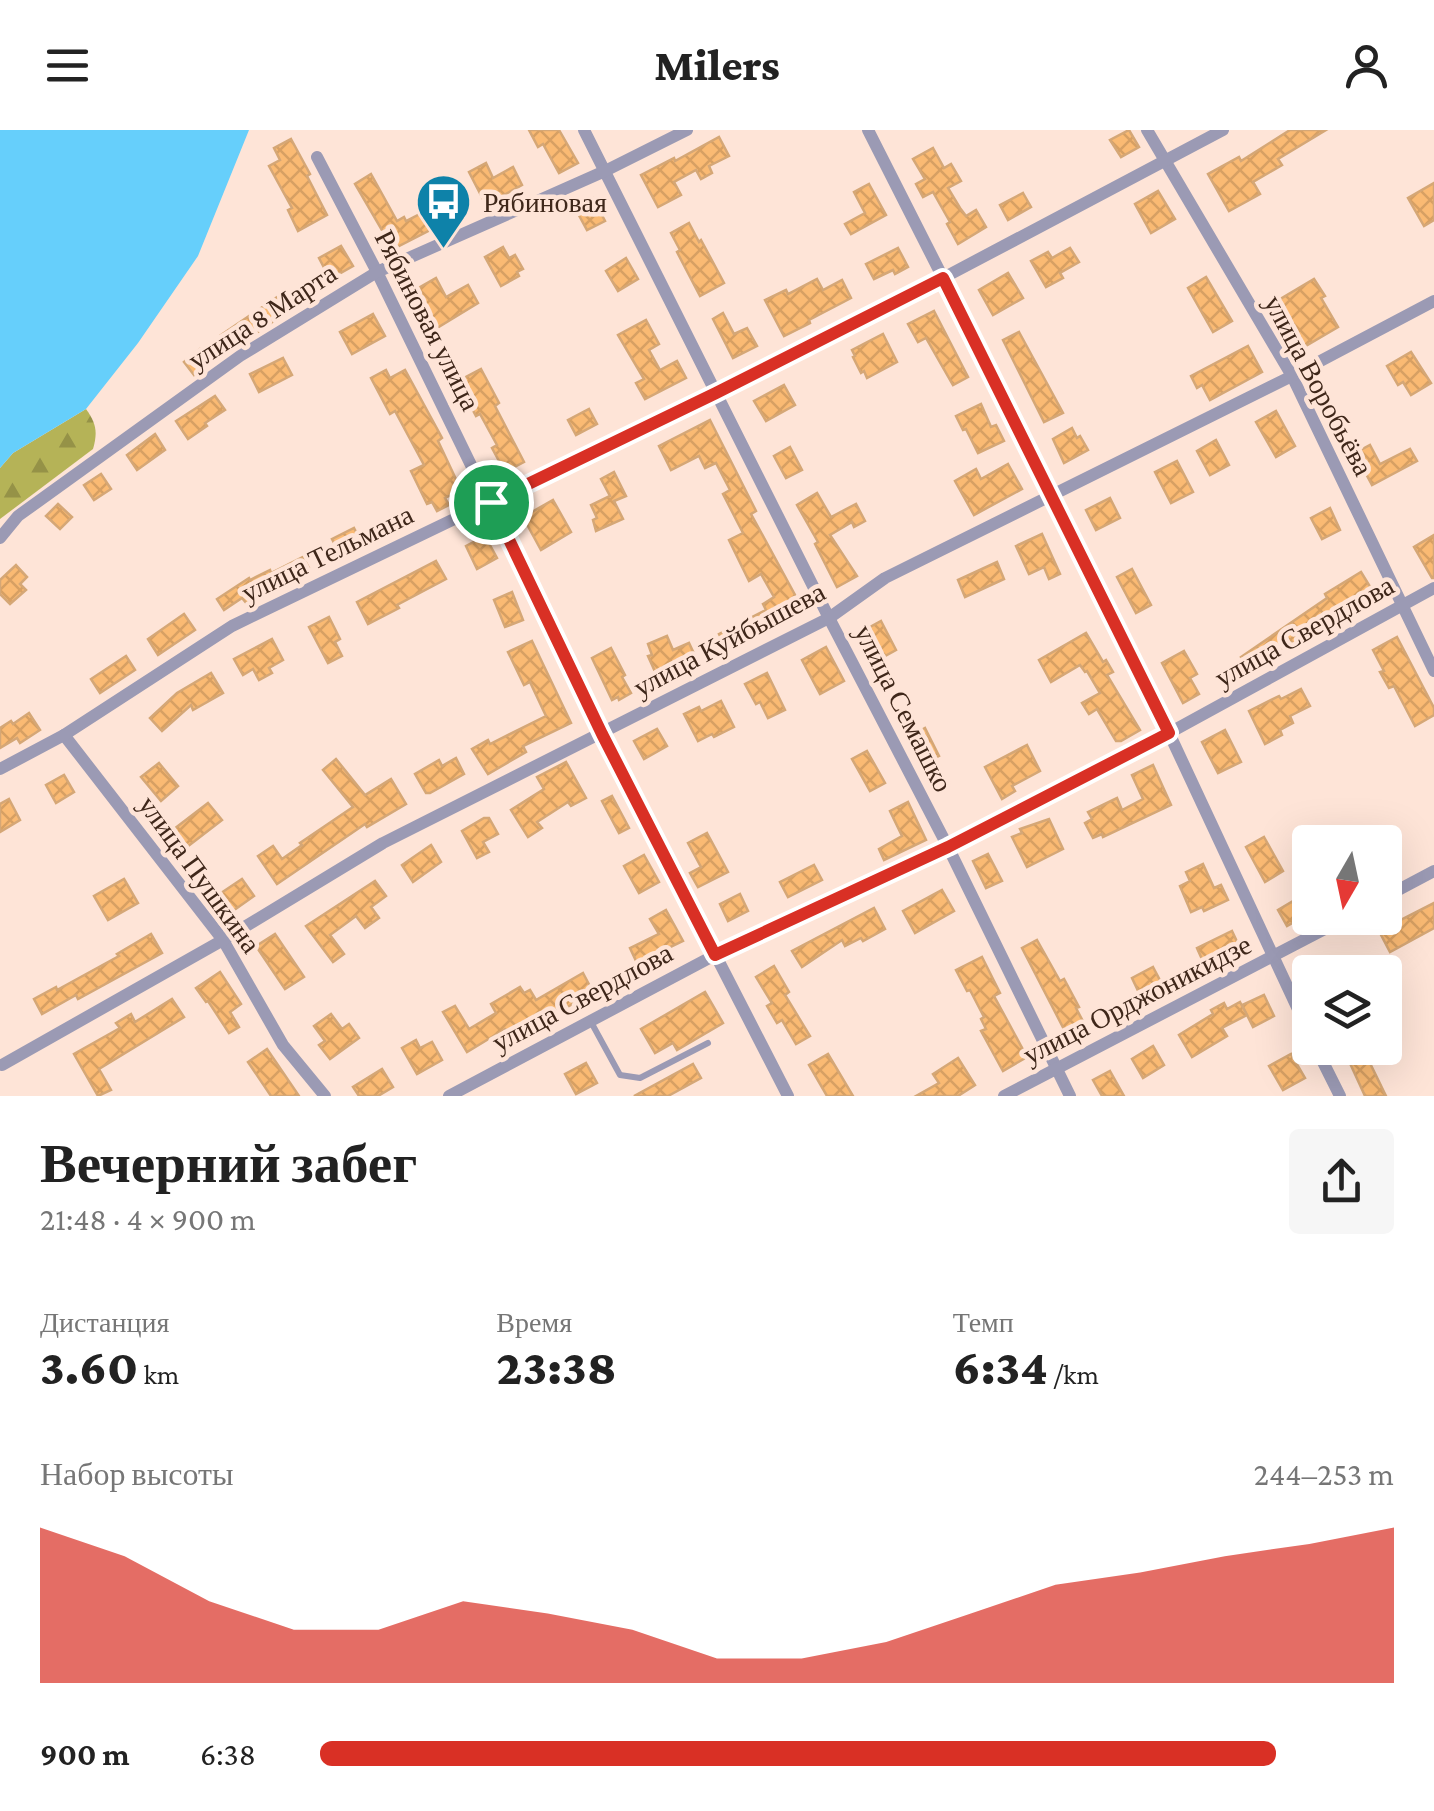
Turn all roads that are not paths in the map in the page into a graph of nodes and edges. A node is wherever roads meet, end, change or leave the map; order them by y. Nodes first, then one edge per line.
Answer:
1 (584, 130) edge
2 (687, 130) edge
3 (868, 130) edge
4 (1147, 130) edge
5 (1222, 130) edge
6 (318, 157) dead end
7 (1164, 161) junction
8 (605, 171) junction
9 (378, 272) junction
10 (943, 278) junction
11 (1434, 300) edge
12 (1292, 376) junction
13 (716, 393) junction
14 (1053, 496) junction
15 (491, 502) junction
16 (0, 538) edge
17 (1434, 588) edge
18 (1401, 605) junction
19 (829, 618) junction
20 (1434, 670) edge
21 (1169, 733) junction
22 (602, 734) junction
23 (64, 735) junction
24 (0, 769) edge
25 (948, 847) junction
26 (1434, 871) edge
27 (1402, 888) edge
28 (1314, 935) edge
29 (223, 940) junction
30 (715, 955) junction
31 (1272, 957) junction
32 (1292, 998) edge
33 (591, 1022) junction
34 (708, 1043) dead end
35 (2, 1065) edge
36 (1324, 1065) edge
37 (1055, 1069) junction
38 (325, 1096) edge
39 (448, 1096) edge
40 (788, 1096) edge
41 (1004, 1096) edge
42 (1070, 1096) edge
43 (1340, 1096) edge

1 - 8 street, улица Семашко
2 - 8 street, улица 8 Марта
3 - 10 street
4 - 7 street, улица Воробьёва
5 - 7 street, улица Тельмана
6 - 9 street, Рябиновая улица
7 - 10 street, улица Тельмана
7 - 12 street, улица Воробьёва
8 - 9 street, улица 8 Марта
8 - 13 street, улица Семашко
9 - 15 street, Рябиновая улица
9 - 16 street, улица 8 Марта
10 - 13 street, улица Тельмана
10 - 14 street
11 - 12 street, улица Куйбышева
12 - 14 street, улица Куйбышева
12 - 18 street, улица Воробьёва
13 - 15 street, улица Тельмана
13 - 19 street, улица Семашко
14 - 19 street, улица Куйбышева
14 - 21 street
15 - 22 street, Рябиновая улица
15 - 23 street, улица Тельмана
17 - 18 street, улица Свердлова
18 - 20 street, улица Воробьёва
18 - 21 street, улица Свердлова
19 - 22 street, улица Куйбышева
19 - 25 street, улица Семашко
21 - 25 street, улица Свердлова
21 - 31 street
22 - 29 street, улица Куйбышева
22 - 30 street, Рябиновая улица
23 - 24 street, улица Тельмана
23 - 29 street, улица Пушкина
25 - 30 street, улица Свердлова
25 - 37 street, улица Семашко
26 - 27 street
28 - 31 street, улица Орджоникидзе
29 - 35 street, улица Куйбышева
29 - 38 street, улица Пушкина
30 - 33 street, улица Свердлова
30 - 40 street, Рябиновая улица
31 - 32 street
31 - 37 street, улица Орджоникидзе
33 - 34 lane
33 - 39 street, улица Свердлова
36 - 43 street
37 - 41 street, улица Орджоникидзе
37 - 42 street, улица Семашко

